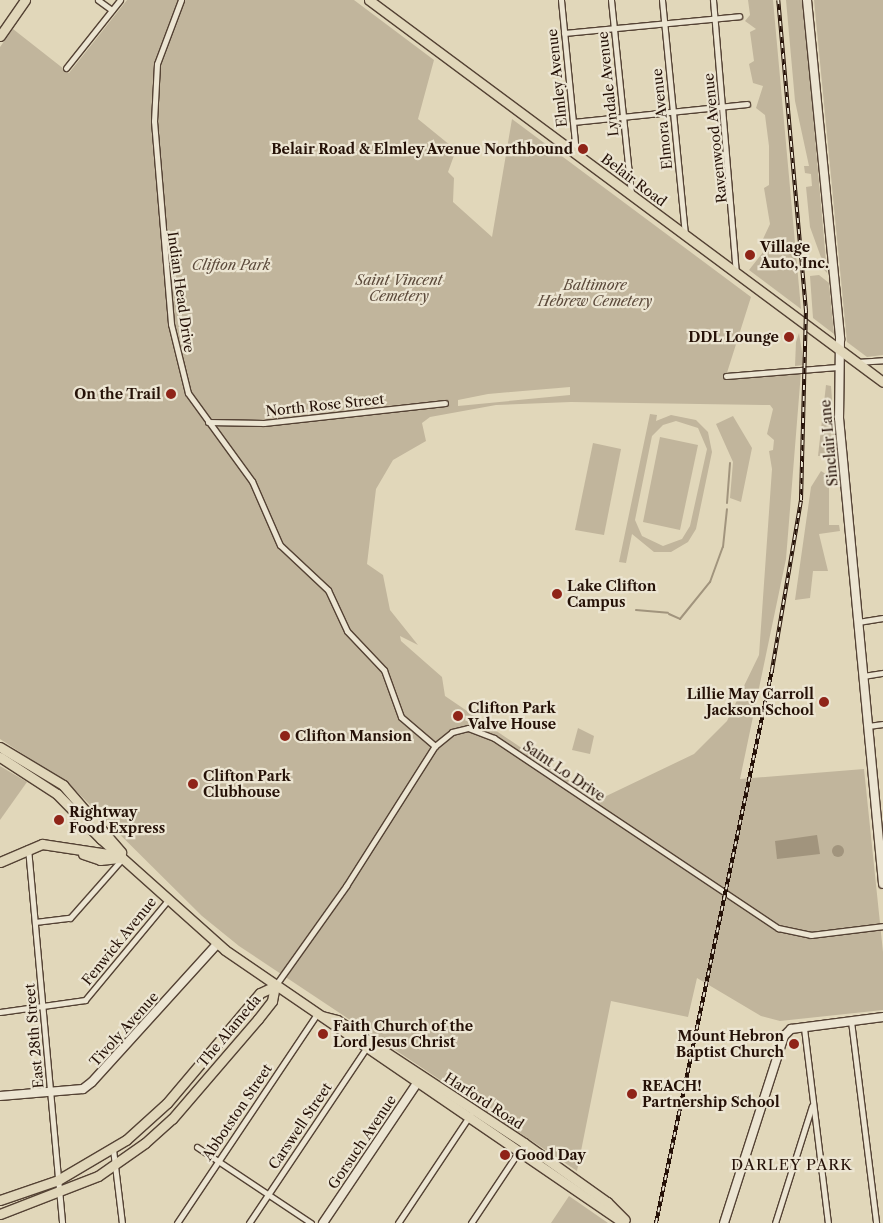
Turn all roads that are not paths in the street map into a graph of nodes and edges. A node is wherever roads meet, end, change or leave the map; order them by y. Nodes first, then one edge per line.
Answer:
1 (25, 0) edge
2 (98, 0) edge
3 (120, 0) edge
4 (181, 0) edge
5 (369, 0) edge
6 (561, 0) edge
7 (611, 0) edge
8 (662, 0) edge
9 (713, 0) edge
10 (807, 0) edge
11 (112, 10) junction
12 (739, 16) dead end
13 (714, 19) junction
14 (664, 24) junction
15 (614, 28) junction
16 (564, 33) junction
17 (0, 36) edge
18 (66, 68) dead end
19 (747, 104) dead end
20 (724, 106) junction
21 (672, 112) junction
22 (623, 117) junction
23 (573, 122) junction
24 (576, 154) junction
25 (631, 195) junction
26 (685, 236) junction
27 (736, 274) junction
28 (840, 350) junction
29 (883, 360) edge
30 (856, 362) junction
31 (838, 367) junction
32 (726, 376) dead end
33 (883, 382) edge
34 (445, 403) dead end
35 (207, 422) junction
36 (883, 618) edge
37 (858, 622) junction
38 (883, 673) edge
39 (863, 676) junction
40 (883, 724) edge
41 (868, 726) junction
42 (435, 746) junction
43 (0, 747) edge
44 (0, 757) edge
45 (879, 806) edge
46 (100, 839) junction
47 (28, 848) junction
48 (72, 849) junction
49 (87, 850) junction
50 (124, 857) junction
51 (0, 862) edge
52 (883, 884) edge
53 (168, 900) junction
54 (35, 922) junction
55 (883, 926) edge
56 (217, 944) junction
57 (275, 986) junction
58 (42, 1008) junction
59 (0, 1012) edge
60 (317, 1014) junction
61 (883, 1017) edge
62 (851, 1021) junction
63 (804, 1028) junction
64 (368, 1046) junction
65 (419, 1080) junction
66 (50, 1092) junction
67 (0, 1096) edge
68 (813, 1104) junction
69 (471, 1114) junction
70 (197, 1146) dead end
71 (522, 1147) junction
72 (113, 1149) junction
73 (218, 1161) junction
74 (116, 1165) junction
75 (58, 1180) junction
76 (268, 1194) junction
77 (59, 1195) junction
78 (0, 1200) edge
79 (0, 1214) edge
80 (62, 1223) edge
81 (122, 1223) edge
82 (177, 1223) edge
83 (249, 1223) edge
84 (311, 1223) edge
85 (323, 1223) edge
86 (398, 1223) edge
87 (471, 1223) edge
88 (624, 1223) edge
89 (628, 1223) edge
90 (724, 1223) edge
91 (775, 1223) edge
92 (828, 1223) edge
93 (876, 1223) edge

1 - 17 main road
2 - 11 street
3 - 11 street
4 - 35 street, Indian Head Drive
5 - 24 main road, Belair Road
6 - 16 street, Elmley Avenue
7 - 15 street, Lyndale Avenue
8 - 14 street, Elmora Avenue
9 - 13 street, Ravenwood Avenue
10 - 28 main road, Sinclair Lane
11 - 18 street
12 - 13 street
13 - 14 street
13 - 20 street, Ravenwood Avenue
14 - 15 street
14 - 21 street, Elmora Avenue
15 - 16 street
15 - 22 street, Lyndale Avenue
16 - 23 street, Elmley Avenue
19 - 20 street
20 - 21 street
20 - 27 street, Ravenwood Avenue
21 - 22 street
21 - 26 street, Elmora Avenue
22 - 23 street
22 - 25 street, Lyndale Avenue
23 - 24 street, Elmley Avenue
24 - 25 main road, Belair Road
25 - 26 main road, Belair Road
26 - 27 main road, Belair Road
27 - 28 main road, Belair Road
28 - 30 main road, Belair Road
28 - 31 main road, Sinclair Lane
29 - 30 street
30 - 33 main road, Belair Road
31 - 32 street
31 - 37 main road, Sinclair Lane
34 - 35 street, North Rose Street
35 - 42 street, Indian Head Drive
36 - 37 street
37 - 39 main road, Sinclair Lane
38 - 39 street
39 - 41 main road, Sinclair Lane
40 - 41 street
41 - 45 main road, Sinclair Lane
42 - 55 street, Saint Lo Drive
42 - 57 street, Saint Lo Drive
43 - 50 main road, Harford Road
44 - 46 main road, Harford Road
45 - 52 main road, Sinclair Lane
46 - 49 main road
46 - 50 main road, Harford Road
47 - 48 main road
47 - 51 main road
47 - 54 street, East 28th Street
48 - 49 main road
48 - 50 main road
49 - 50 main road
50 - 53 main road, Harford Road
50 - 54 street
53 - 56 main road, Harford Road
53 - 58 street, Fenwick Avenue
54 - 58 street, East 28th Street
56 - 57 main road, Harford Road
56 - 66 main road, Tivoly Avenue
57 - 60 main road, Harford Road
57 - 72 main road, The Alameda
57 - 74 main road, The Alameda
58 - 59 street, Fenwick Avenue
58 - 66 street, East 28th Street
60 - 64 main road, Harford Road
60 - 73 street, Abbotston Street
61 - 62 main road
62 - 63 main road
62 - 93 street
63 - 68 street
63 - 90 main road
64 - 65 main road, Harford Road
64 - 76 street, Carswell Street
65 - 69 main road, Harford Road
65 - 85 main road, Gorsuch Avenue
66 - 67 main road, Tivoly Avenue
66 - 75 street, East 28th Street
68 - 91 street
68 - 92 street
69 - 71 main road, Harford Road
69 - 86 street
70 - 73 street
71 - 87 street
71 - 88 main road, Harford Road
71 - 89 main road, Harford Road
72 - 74 street
72 - 75 main road, The Alameda
73 - 76 street
73 - 82 street, Abbotston Street
74 - 77 main road, The Alameda
74 - 81 street
75 - 77 street, East 28th Street
75 - 78 main road, The Alameda
76 - 83 street, Carswell Street
76 - 84 street
77 - 79 main road, The Alameda
77 - 80 street, East 28th Street

